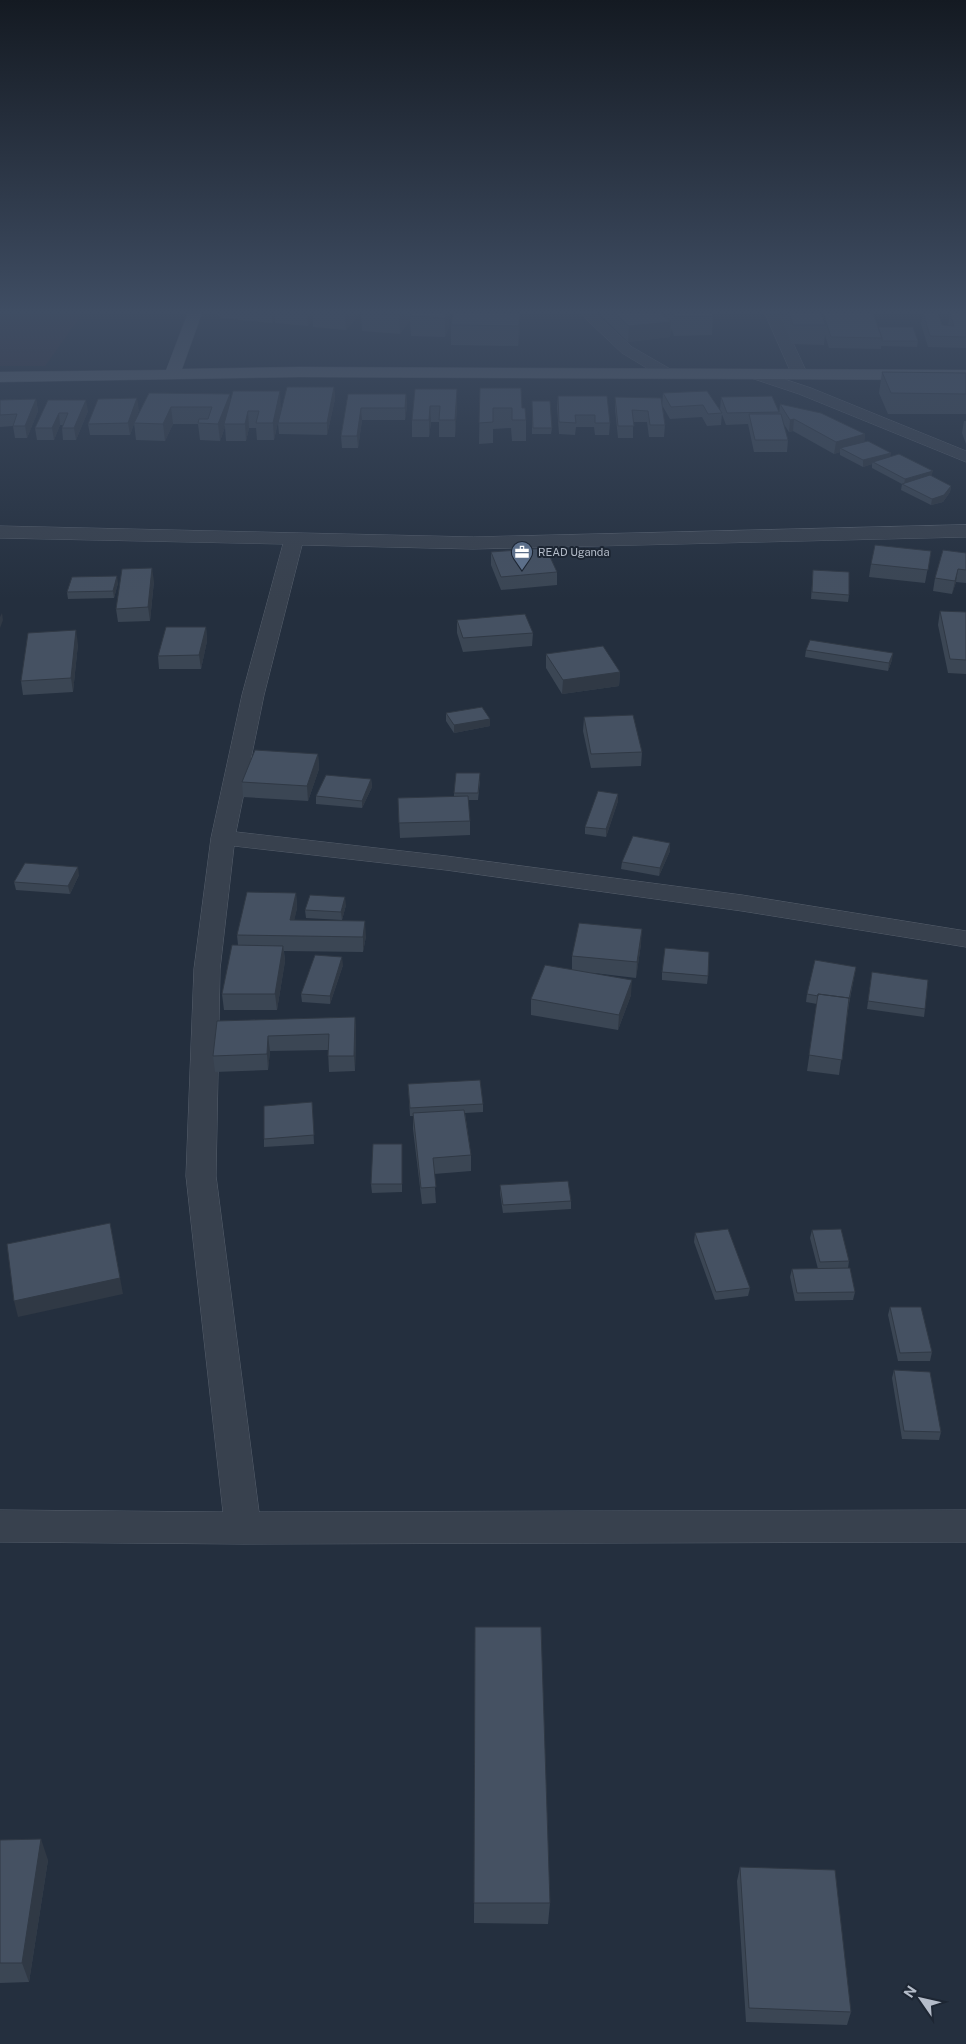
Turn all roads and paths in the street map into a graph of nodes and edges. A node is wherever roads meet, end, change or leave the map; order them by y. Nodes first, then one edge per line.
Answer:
1 (849, 408) edge
2 (966, 456) edge
3 (966, 531) edge
4 (0, 532) edge
5 (294, 538) junction
6 (223, 838) junction
7 (966, 940) edge
8 (0, 1526) edge
9 (966, 1526) edge
10 (243, 1528) junction

1 - 2 street
3 - 5 street
4 - 5 street
5 - 6 street
6 - 7 street
6 - 10 street
8 - 10 street
9 - 10 street

